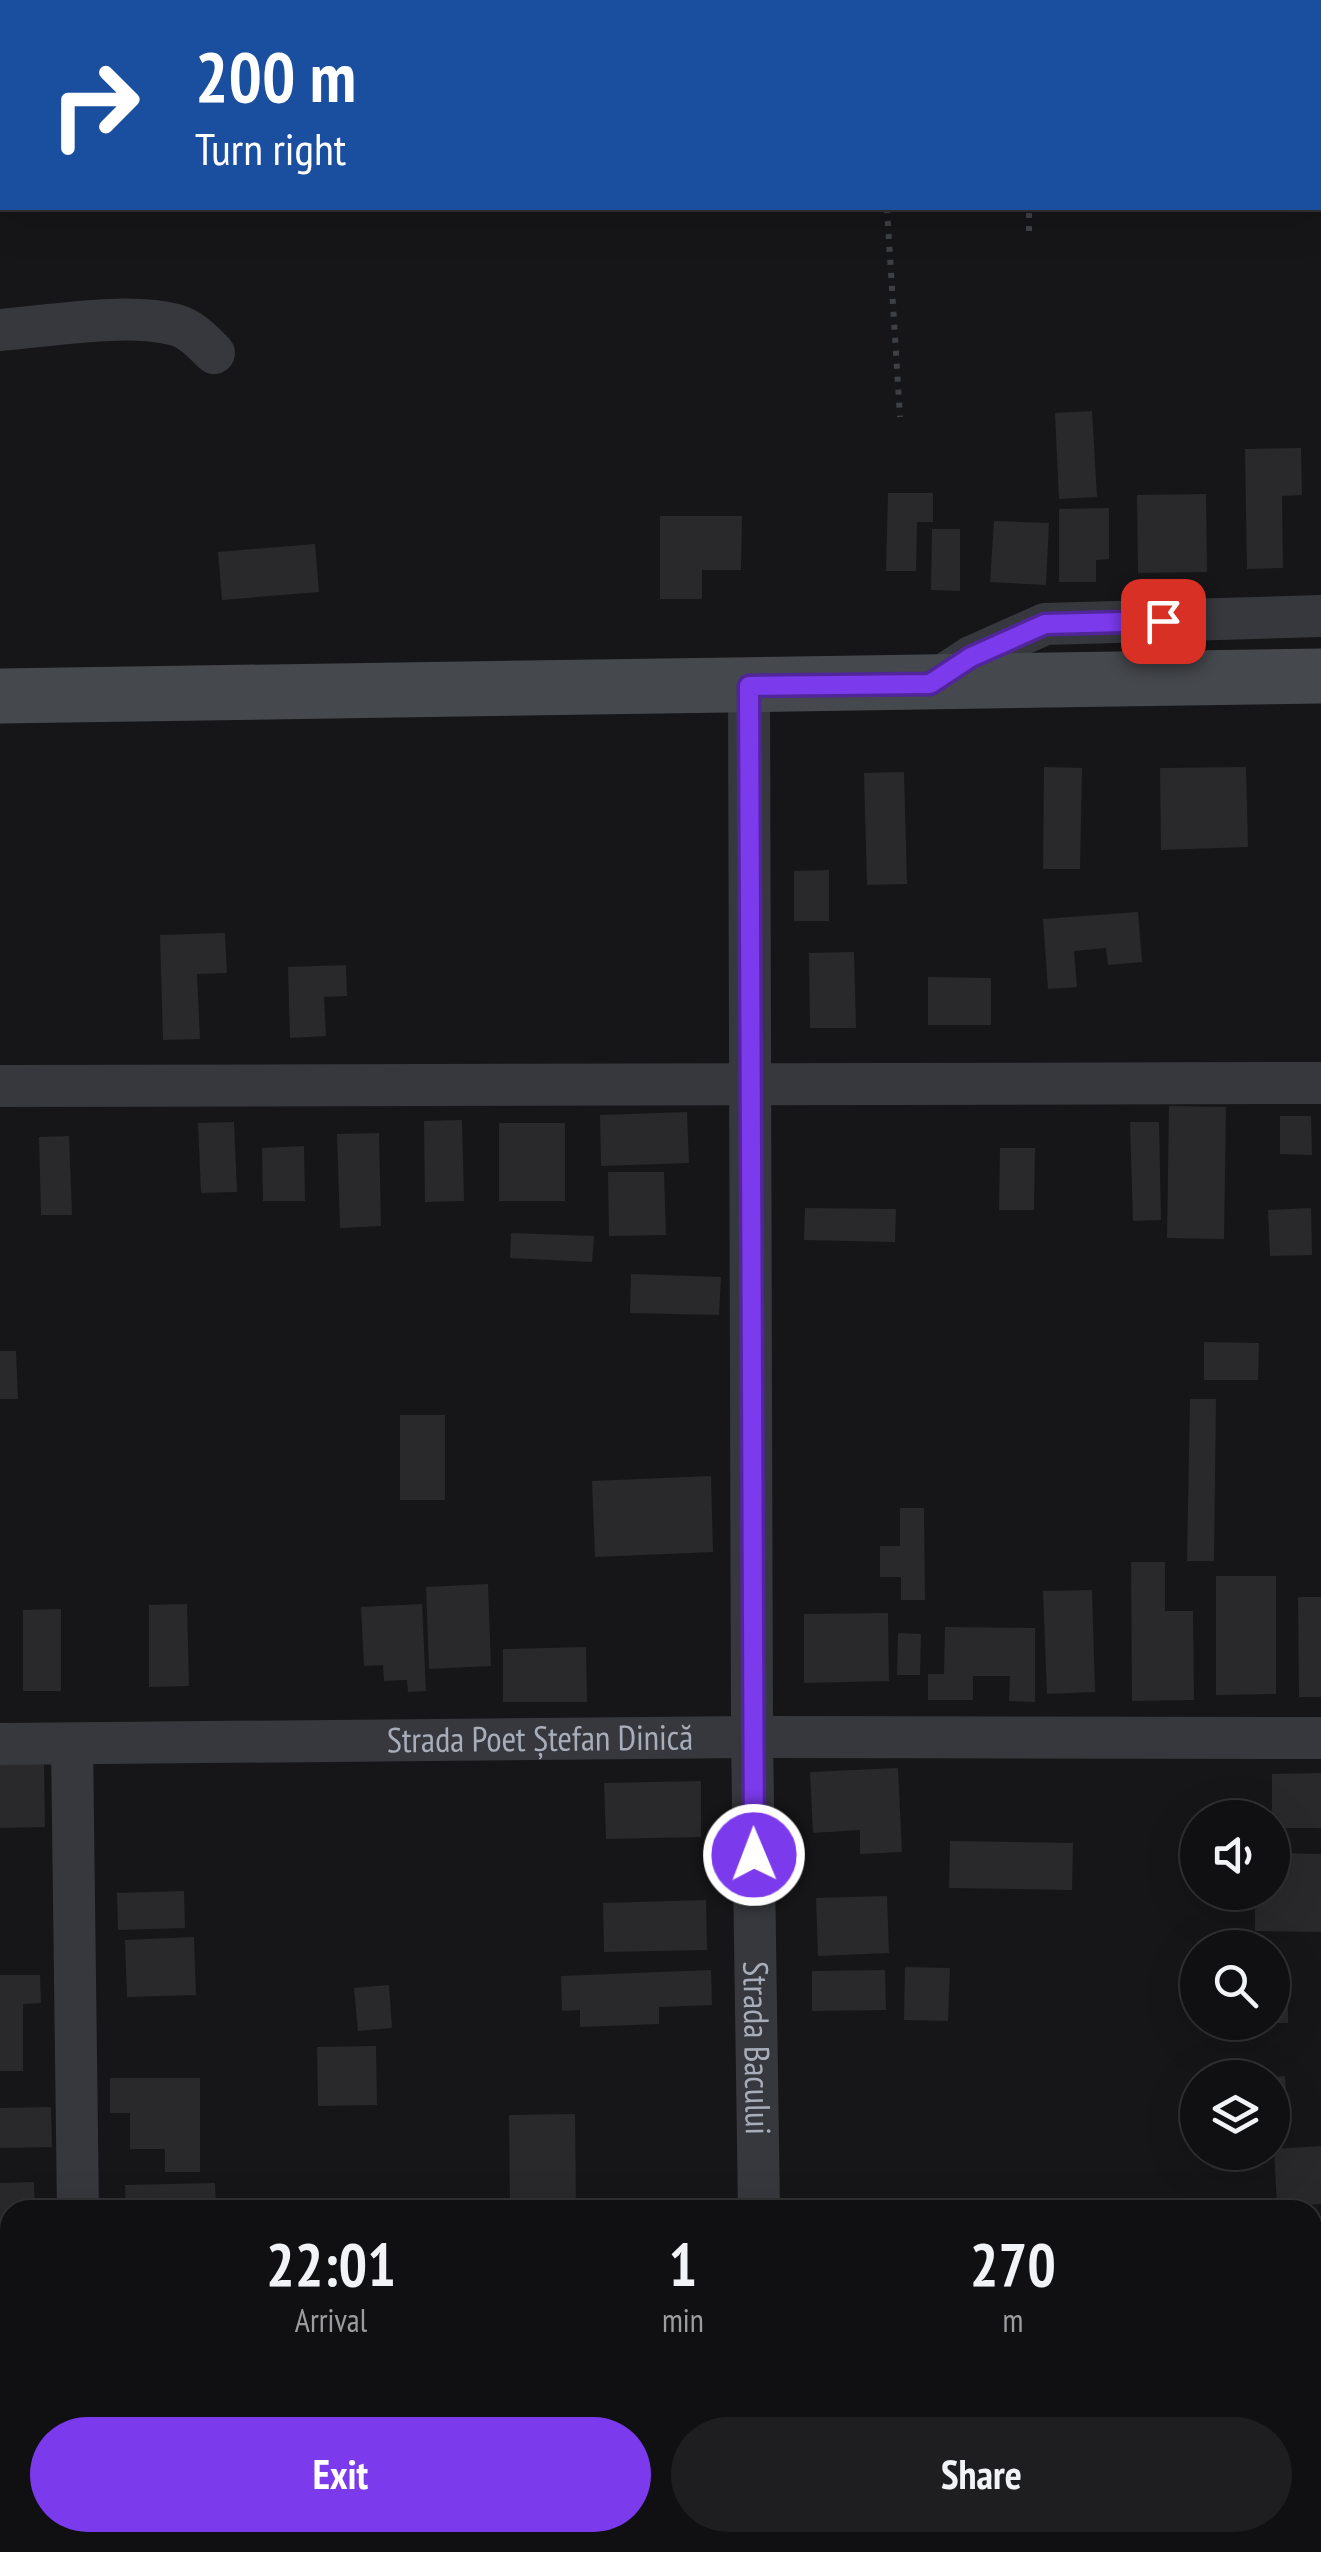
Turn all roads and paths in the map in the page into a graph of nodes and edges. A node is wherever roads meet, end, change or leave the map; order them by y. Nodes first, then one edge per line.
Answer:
1 (888, 210) edge
2 (1030, 210) edge
3 (1029, 230) dead end
4 (0, 330) edge
5 (214, 353) dead end
6 (900, 417) dead end
7 (1321, 616) edge
8 (1321, 676) edge
9 (930, 684) junction
10 (749, 686) junction
11 (0, 696) edge
12 (1321, 1083) edge
13 (0, 1086) edge
14 (750, 1087) junction
15 (752, 1737) junction
16 (1321, 1738) edge
17 (0, 1744) edge
18 (72, 1744) junction
19 (78, 2200) edge
20 (759, 2200) edge

1 - 6 path
2 - 3 path
4 - 5 street
7 - 9 street
8 - 9 street
9 - 10 street
10 - 11 street
10 - 14 street, Strada Bacului
12 - 14 street
13 - 14 street
14 - 15 street, Strada Bacului
15 - 16 street, Strada Poet Ștefan Dinică
15 - 18 street, Strada Poet Ștefan Dinică
15 - 20 street, Strada Bacului
17 - 18 street, Strada Poet Ștefan Dinică
18 - 19 street

